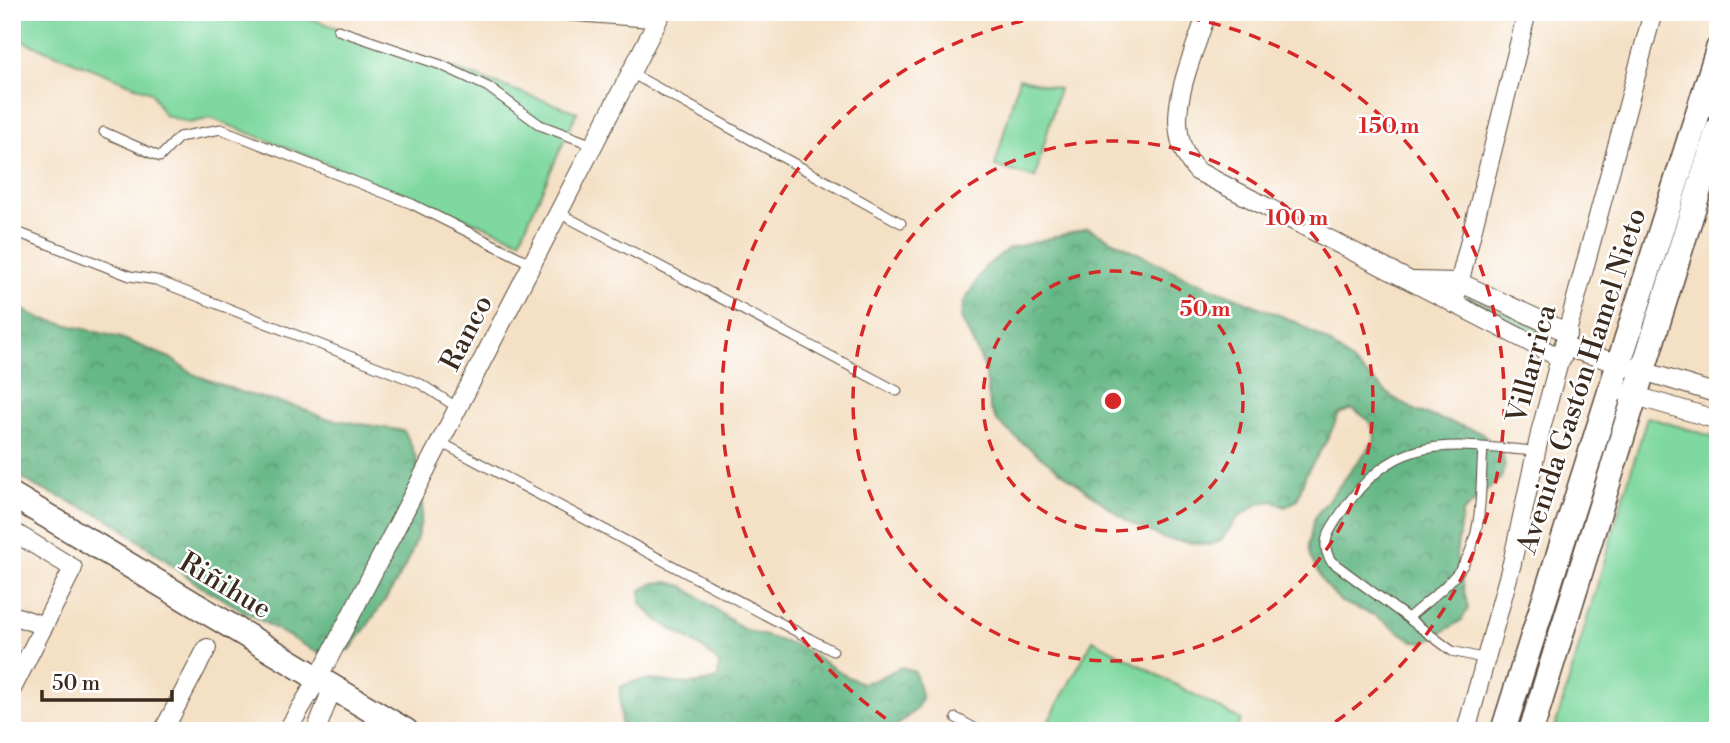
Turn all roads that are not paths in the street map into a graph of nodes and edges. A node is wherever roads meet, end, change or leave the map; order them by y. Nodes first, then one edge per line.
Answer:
1 (520, 12) edge
2 (1207, 12) edge
3 (1527, 12) edge
4 (1653, 12) edge
5 (659, 18) edge
6 (338, 30) dead end
7 (1718, 49) edge
8 (631, 73) junction
9 (1718, 129) edge
10 (104, 132) dead end
11 (593, 145) junction
12 (559, 213) junction
13 (901, 223) dead end
14 (22, 234) dead end
15 (532, 264) junction
16 (1408, 281) junction
17 (1459, 282) junction
18 (1454, 304) junction
19 (1565, 347) junction
20 (1620, 364) junction
21 (1644, 371) junction
22 (1612, 389) junction
23 (897, 391) dead end
24 (1718, 394) edge
25 (1636, 396) junction
26 (458, 408) junction
27 (1718, 420) edge
28 (440, 442) junction
29 (1483, 447) junction
30 (1536, 451) junction
31 (12, 495) edge
32 (12, 531) edge
33 (12, 615) edge
34 (1408, 618) junction
35 (44, 626) junction
36 (207, 648) dead end
37 (834, 652) dead end
38 (1486, 659) junction
39 (326, 681) junction
40 (12, 689) edge
41 (956, 718) dead end
42 (163, 731) edge
43 (287, 731) edge
44 (316, 731) edge
45 (405, 731) edge
46 (980, 731) edge
47 (1466, 731) edge
48 (1503, 731) edge
49 (1531, 731) edge

1 - 5 lane
2 - 16 street
3 - 17 street
4 - 19 street, Villarrica
5 - 8 street, Ranco
6 - 11 lane
7 - 20 main road, Avenida Gastón Hamel Nieto
8 - 11 street, Ranco
8 - 13 lane
9 - 21 main road, Avenida Gastón Hamel Nieto
10 - 15 lane
11 - 12 street, Ranco
12 - 15 street, Ranco
12 - 23 lane
14 - 26 lane
15 - 26 street, Ranco
16 - 17 street
16 - 18 street
17 - 18 street
17 - 19 street
18 - 19 street
19 - 20 street
19 - 30 street, Villarrica
20 - 21 street
20 - 22 main road, Avenida Gastón Hamel Nieto
21 - 24 street
21 - 25 main road, Avenida Gastón Hamel Nieto
22 - 25 street
22 - 48 main road, Avenida Gastón Hamel Nieto
25 - 27 street
25 - 49 main road, Avenida Gastón Hamel Nieto
26 - 28 street, Ranco
28 - 37 lane
28 - 39 street, Ranco
29 - 30 lane
29 - 34 lane
29 - 34 lane
30 - 38 street, Villarrica
31 - 39 main road, Riñihue
32 - 35 street
33 - 35 street
34 - 38 lane
35 - 40 street
36 - 42 street
38 - 47 street, Villarrica
39 - 43 street
39 - 44 street
39 - 45 main road, Riñihue
41 - 46 lane

